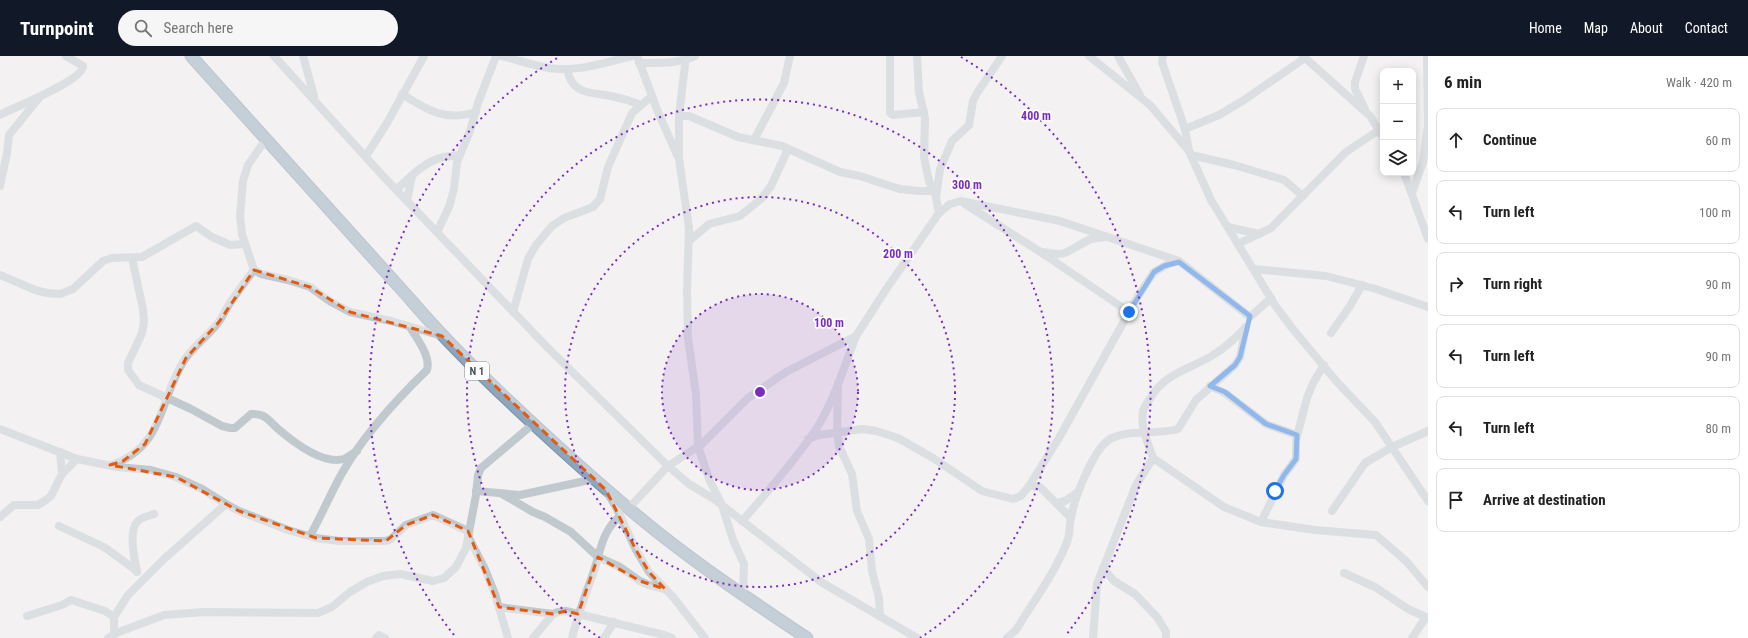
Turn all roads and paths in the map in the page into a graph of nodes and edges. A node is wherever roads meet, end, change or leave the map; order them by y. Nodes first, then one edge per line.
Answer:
1 (66, 56) edge
2 (191, 56) edge
3 (274, 56) edge
4 (303, 56) edge
5 (424, 56) edge
6 (496, 56) edge
7 (502, 56) edge
8 (632, 56) edge
9 (695, 56) edge
10 (890, 56) edge
11 (917, 56) edge
12 (1002, 56) edge
13 (1089, 56) edge
14 (1118, 56) edge
15 (1163, 56) edge
16 (1364, 56) edge
17 (1427, 56) edge
18 (1304, 57) edge
19 (640, 58) edge
20 (686, 58) edge
21 (787, 58) edge
22 (996, 60) edge
23 (567, 69) junction
24 (402, 94) junction
25 (40, 96) junction
26 (652, 96) junction
27 (1141, 97) junction
28 (316, 101) junction
29 (641, 105) junction
30 (476, 112) junction
31 (924, 112) junction
32 (1366, 113) junction
33 (0, 115) edge
34 (679, 116) junction
35 (1428, 125) edge
36 (1185, 129) junction
37 (1380, 133) edge
38 (1380, 135) edge
39 (266, 139) junction
40 (754, 140) junction
41 (788, 149) junction
42 (1190, 153) junction
43 (460, 155) junction
44 (366, 156) junction
45 (679, 159) junction
46 (1426, 162) edge
47 (412, 176) junction
48 (1405, 176) edge
49 (0, 186) edge
50 (396, 189) junction
51 (935, 193) junction
52 (1412, 194) junction
53 (1304, 196) junction
54 (407, 200) junction
55 (961, 202) junction
56 (939, 213) junction
57 (1228, 227) junction
58 (437, 232) junction
59 (1259, 234) junction
60 (1105, 237) junction
61 (1428, 239) edge
62 (689, 241) junction
63 (244, 244) junction
64 (1238, 244) junction
65 (1039, 251) junction
66 (132, 258) junction
67 (1179, 262) junction
68 (1254, 269) junction
69 (254, 270) junction
70 (0, 275) edge
71 (1362, 285) junction
72 (1272, 298) junction
73 (1428, 307) edge
74 (513, 312) junction
75 (1129, 312) junction
76 (1250, 316) junction
77 (410, 327) junction
78 (1246, 327) junction
79 (1331, 333) dead end
80 (442, 336) junction
81 (856, 336) junction
82 (1324, 365) junction
83 (838, 383) junction
84 (1210, 386) junction
85 (166, 398) junction
86 (533, 424) junction
87 (0, 429) edge
88 (1428, 431) edge
89 (837, 432) junction
90 (1145, 432) junction
91 (1297, 435) junction
92 (808, 439) junction
93 (698, 446) junction
94 (1392, 447) junction
95 (357, 451) junction
96 (60, 452) junction
97 (78, 458) junction
98 (1153, 458) junction
99 (110, 465) junction
100 (668, 466) junction
101 (62, 474) junction
102 (594, 479) junction
103 (1029, 486) junction
104 (476, 491) junction
105 (1078, 492) junction
106 (502, 494) junction
107 (1428, 501) edge
108 (1057, 503) junction
109 (226, 504) junction
110 (722, 505) junction
111 (1332, 510) dead end
112 (624, 512) junction
113 (154, 514) dead end
114 (0, 517) edge
115 (1071, 518) junction
116 (742, 521) junction
117 (1261, 522) junction
118 (59, 526) dead end
119 (468, 533) junction
120 (310, 536) junction
121 (598, 557) junction
122 (1104, 568) junction
123 (137, 572) junction
124 (1344, 573) dead end
125 (146, 575) junction
126 (138, 585) junction
127 (1428, 587) edge
128 (665, 589) junction
129 (743, 595) junction
130 (499, 607) junction
131 (553, 614) junction
132 (578, 614) junction
133 (27, 616) dead end
134 (114, 617) junction
135 (880, 617) junction
136 (1427, 617) edge
137 (614, 622) junction
138 (111, 636) edge
139 (376, 638) edge
140 (385, 638) edge
141 (508, 638) edge
142 (533, 638) edge
143 (572, 638) edge
144 (604, 638) edge
145 (672, 638) edge
146 (705, 638) edge
147 (808, 638) edge
148 (917, 638) edge
149 (1007, 638) edge
150 (1093, 638) edge
151 (1166, 638) edge
152 (1412, 638) edge

1 - 25 street
2 - 39 highway, N 1
3 - 28 street
4 - 28 street
5 - 24 street
6 - 30 street
7 - 23 street
8 - 23 street
9 - 20 street
10 - 31 street
11 - 31 street
12 - 22 street
13 - 27 street
14 - 27 street
15 - 36 street
16 - 32 street
17 - 35 street
18 - 32 street
18 - 36 street
19 - 20 street
19 - 26 street
20 - 34 street
21 - 40 street
22 - 51 street
23 - 29 street
24 - 30 street
24 - 44 street
25 - 33 street
25 - 49 street
26 - 29 street
26 - 45 street
27 - 42 street
28 - 44 street
29 - 74 street
30 - 43 street
31 - 51 street
32 - 37 street
34 - 40 street
34 - 45 street
35 - 46 street
36 - 42 street
38 - 53 street
39 - 63 street
39 - 80 highway, N 1
40 - 41 street
41 - 51 street
41 - 62 street
42 - 53 street
42 - 57 street
43 - 47 street
43 - 58 street
44 - 50 street
45 - 62 street
46 - 52 street
47 - 50 street
47 - 54 street
48 - 52 street
50 - 54 street
51 - 56 street
52 - 61 street
53 - 59 street
54 - 58 street
55 - 56 street
55 - 60 street
55 - 65 street
56 - 81 street
57 - 59 street
57 - 64 street
58 - 74 street
59 - 64 street
60 - 65 street
60 - 67 street
62 - 93 street
63 - 66 street
63 - 69 street
64 - 68 street
65 - 75 street
66 - 70 street
66 - 85 street
67 - 75 street
67 - 76 street
68 - 71 street
68 - 72 street
69 - 77 street
69 - 85 street
71 - 73 street
71 - 79 street
72 - 76 street
72 - 82 street
74 - 100 street
75 - 103 street
76 - 78 street
77 - 80 street
77 - 95 street
78 - 84 street
78 - 90 street
80 - 86 highway, N 1
81 - 83 street
81 - 93 street
82 - 91 street
82 - 94 street
83 - 89 street
83 - 92 street
84 - 90 street
84 - 91 street
85 - 95 street
85 - 99 street
86 - 102 highway, N 1
86 - 104 street
87 - 96 street
88 - 94 street
89 - 92 street
89 - 103 street
89 - 135 street
90 - 98 street
90 - 105 street
91 - 117 street
92 - 116 street
93 - 100 street
93 - 110 street
94 - 107 street
94 - 111 street
95 - 120 street
96 - 97 street
96 - 101 street
97 - 99 street
97 - 101 street
98 - 117 street
98 - 122 street
99 - 109 street
100 - 110 street
100 - 112 street
101 - 114 street
102 - 106 street
102 - 112 highway, N 1
103 - 108 street
104 - 106 street
104 - 119 street
105 - 108 street
105 - 115 street
106 - 121 street
108 - 115 street
109 - 120 street
109 - 125 street
110 - 116 street
110 - 129 street
112 - 121 street
112 - 128 street
112 - 129 highway, N 1
113 - 123 street
115 - 149 street
116 - 135 street
117 - 127 street
118 - 123 street
119 - 120 street
119 - 130 street
119 - 138 street
121 - 128 street
121 - 132 street
122 - 150 street
122 - 151 street
123 - 125 street
123 - 126 street
124 - 136 street
125 - 126 street
126 - 134 street
128 - 146 street
129 - 147 highway, N 1
130 - 131 street
130 - 141 street
131 - 132 street
131 - 142 street
132 - 137 street
132 - 143 street
133 - 134 street
134 - 138 street
135 - 148 street
136 - 152 street
137 - 144 street
137 - 145 street
139 - 140 street

